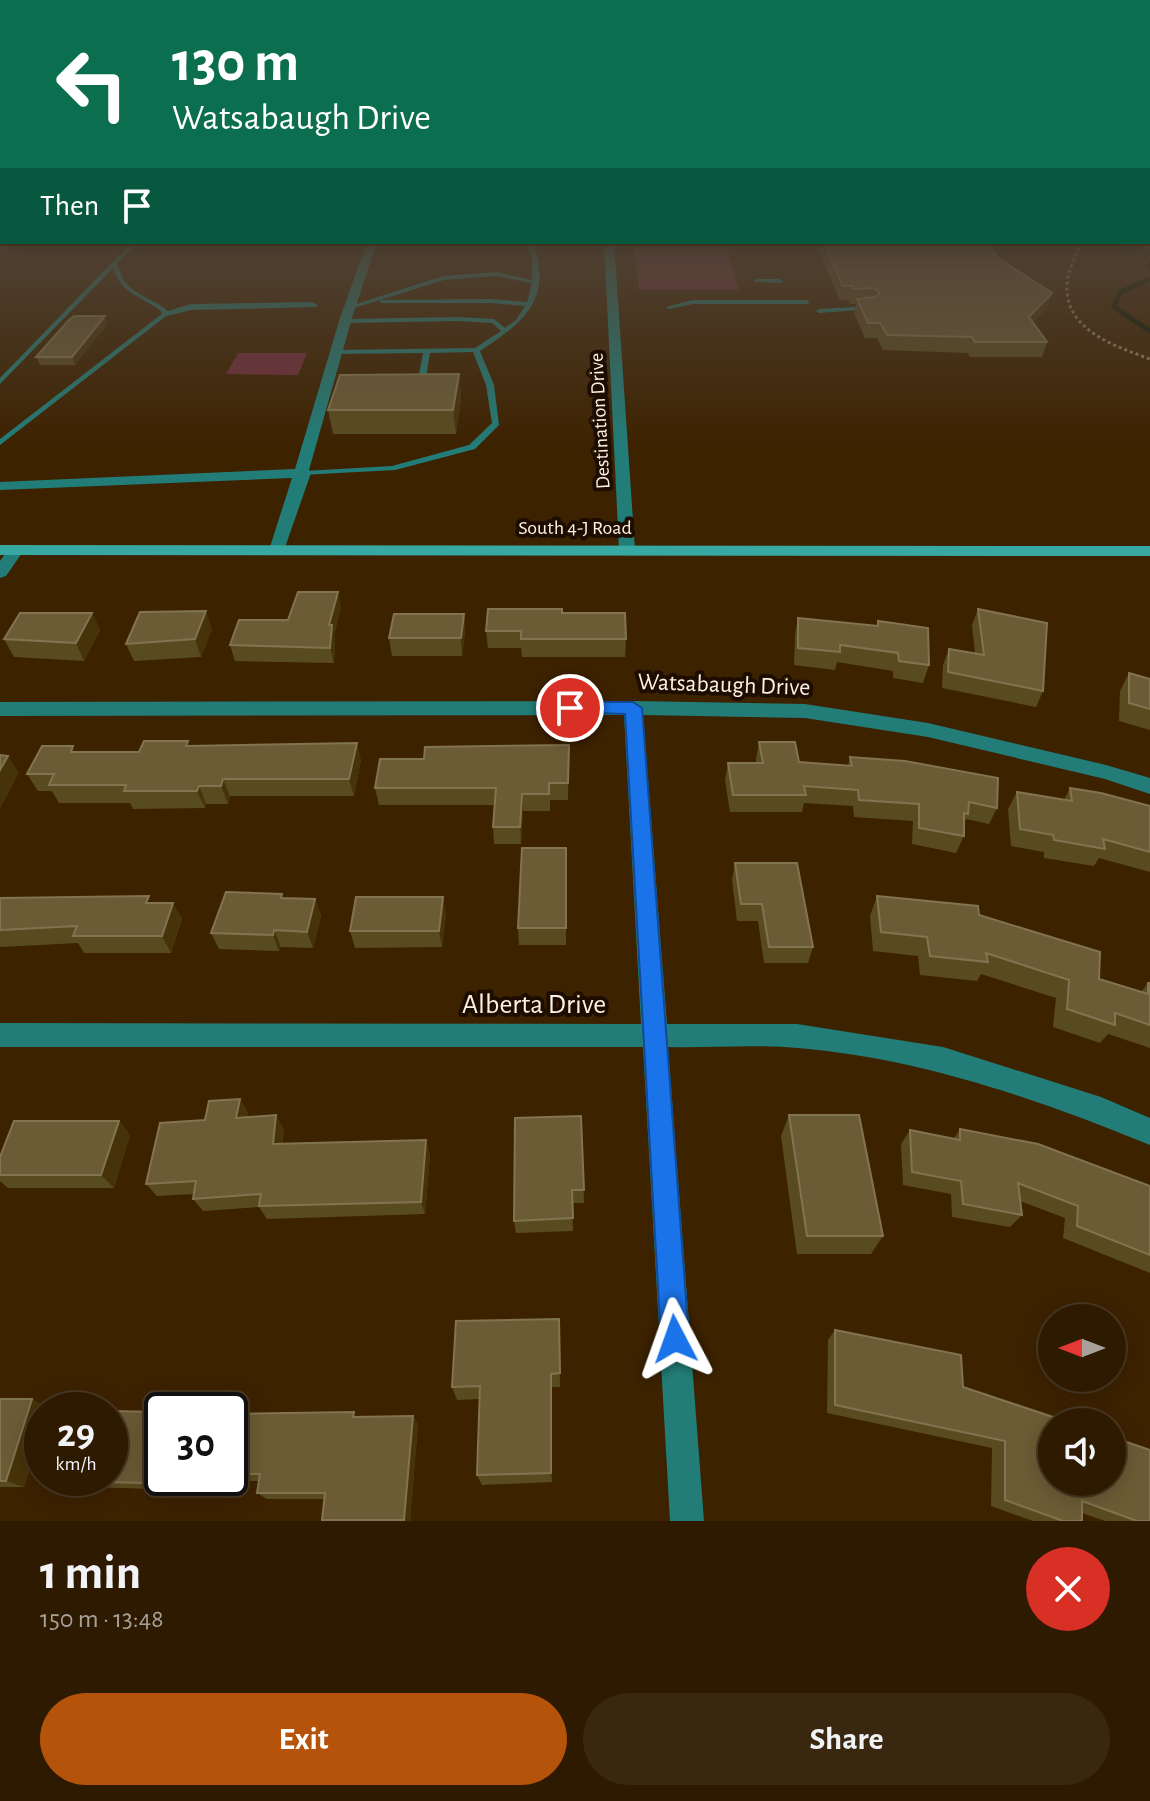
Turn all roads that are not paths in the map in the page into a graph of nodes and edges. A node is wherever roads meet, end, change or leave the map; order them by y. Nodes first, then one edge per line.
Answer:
1 (76, 305) edge
2 (160, 305) edge
3 (312, 305) dead end
4 (359, 305) edge
5 (529, 305) edge
6 (613, 305) edge
7 (679, 305) edge
8 (350, 307) joint
9 (669, 307) dead end
10 (871, 308) edge
11 (819, 311) dead end
12 (167, 313) junction
13 (345, 321) junction
14 (504, 331) junction
15 (476, 350) junction
16 (427, 351) junction
17 (335, 352) junction
18 (0, 382) edge
19 (420, 394) edge
20 (0, 443) edge
21 (304, 473) junction
22 (0, 486) edge
23 (8, 550) edge
24 (277, 550) junction
25 (627, 550) junction
26 (1150, 554) edge
27 (0, 573) edge
28 (633, 708) junction
29 (0, 709) edge
30 (1150, 786) edge
31 (0, 1035) edge
32 (654, 1035) junction
33 (1150, 1132) edge
34 (687, 1521) edge

1 - 18 lane
2 - 12 lane
3 - 12 street
4 - 8 lane
5 - 14 lane
6 - 25 street, Destination Drive
7 - 9 lane
8 - 13 street
10 - 11 lane
12 - 20 lane
13 - 14 lane
13 - 17 street
14 - 15 lane
15 - 16 lane
15 - 21 lane
16 - 17 lane
16 - 19 lane
17 - 21 street
21 - 22 street
21 - 24 street
23 - 24 main road, South 4-J Road
23 - 27 street
24 - 25 main road, South 4-J Road
25 - 26 main road, South 4-J Road
28 - 29 street, Watsabaugh Drive
28 - 30 street, Watsabaugh Drive
28 - 32 street
31 - 32 street, Alberta Drive
32 - 33 street, Alberta Drive
32 - 34 street

